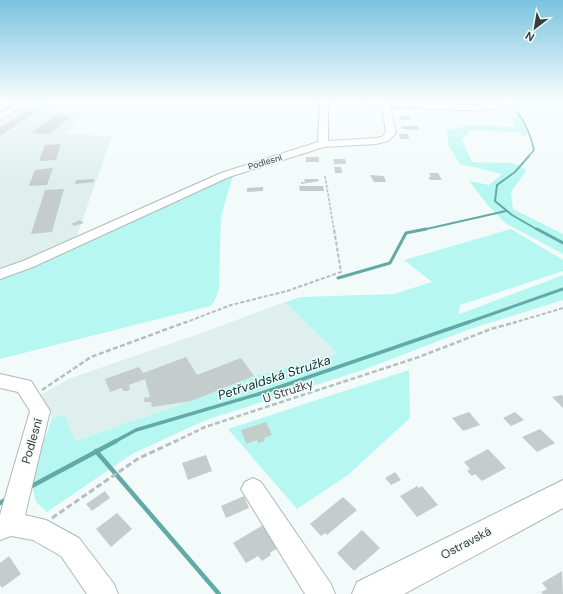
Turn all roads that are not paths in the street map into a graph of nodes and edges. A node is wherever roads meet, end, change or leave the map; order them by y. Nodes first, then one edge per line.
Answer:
1 (323, 128) edge
2 (390, 128) edge
3 (323, 144) junction
4 (0, 274) edge
5 (0, 381) edge
6 (253, 489) dead end
7 (563, 492) edge
8 (5, 526) edge
9 (104, 594) edge
10 (321, 594) edge
11 (369, 594) edge

1 - 3 street
2 - 3 street, Podlesní
3 - 4 street, Podlesní
5 - 8 street, Podlesní
6 - 10 street
7 - 11 main road, Ostravská
8 - 9 street, Podlesní

